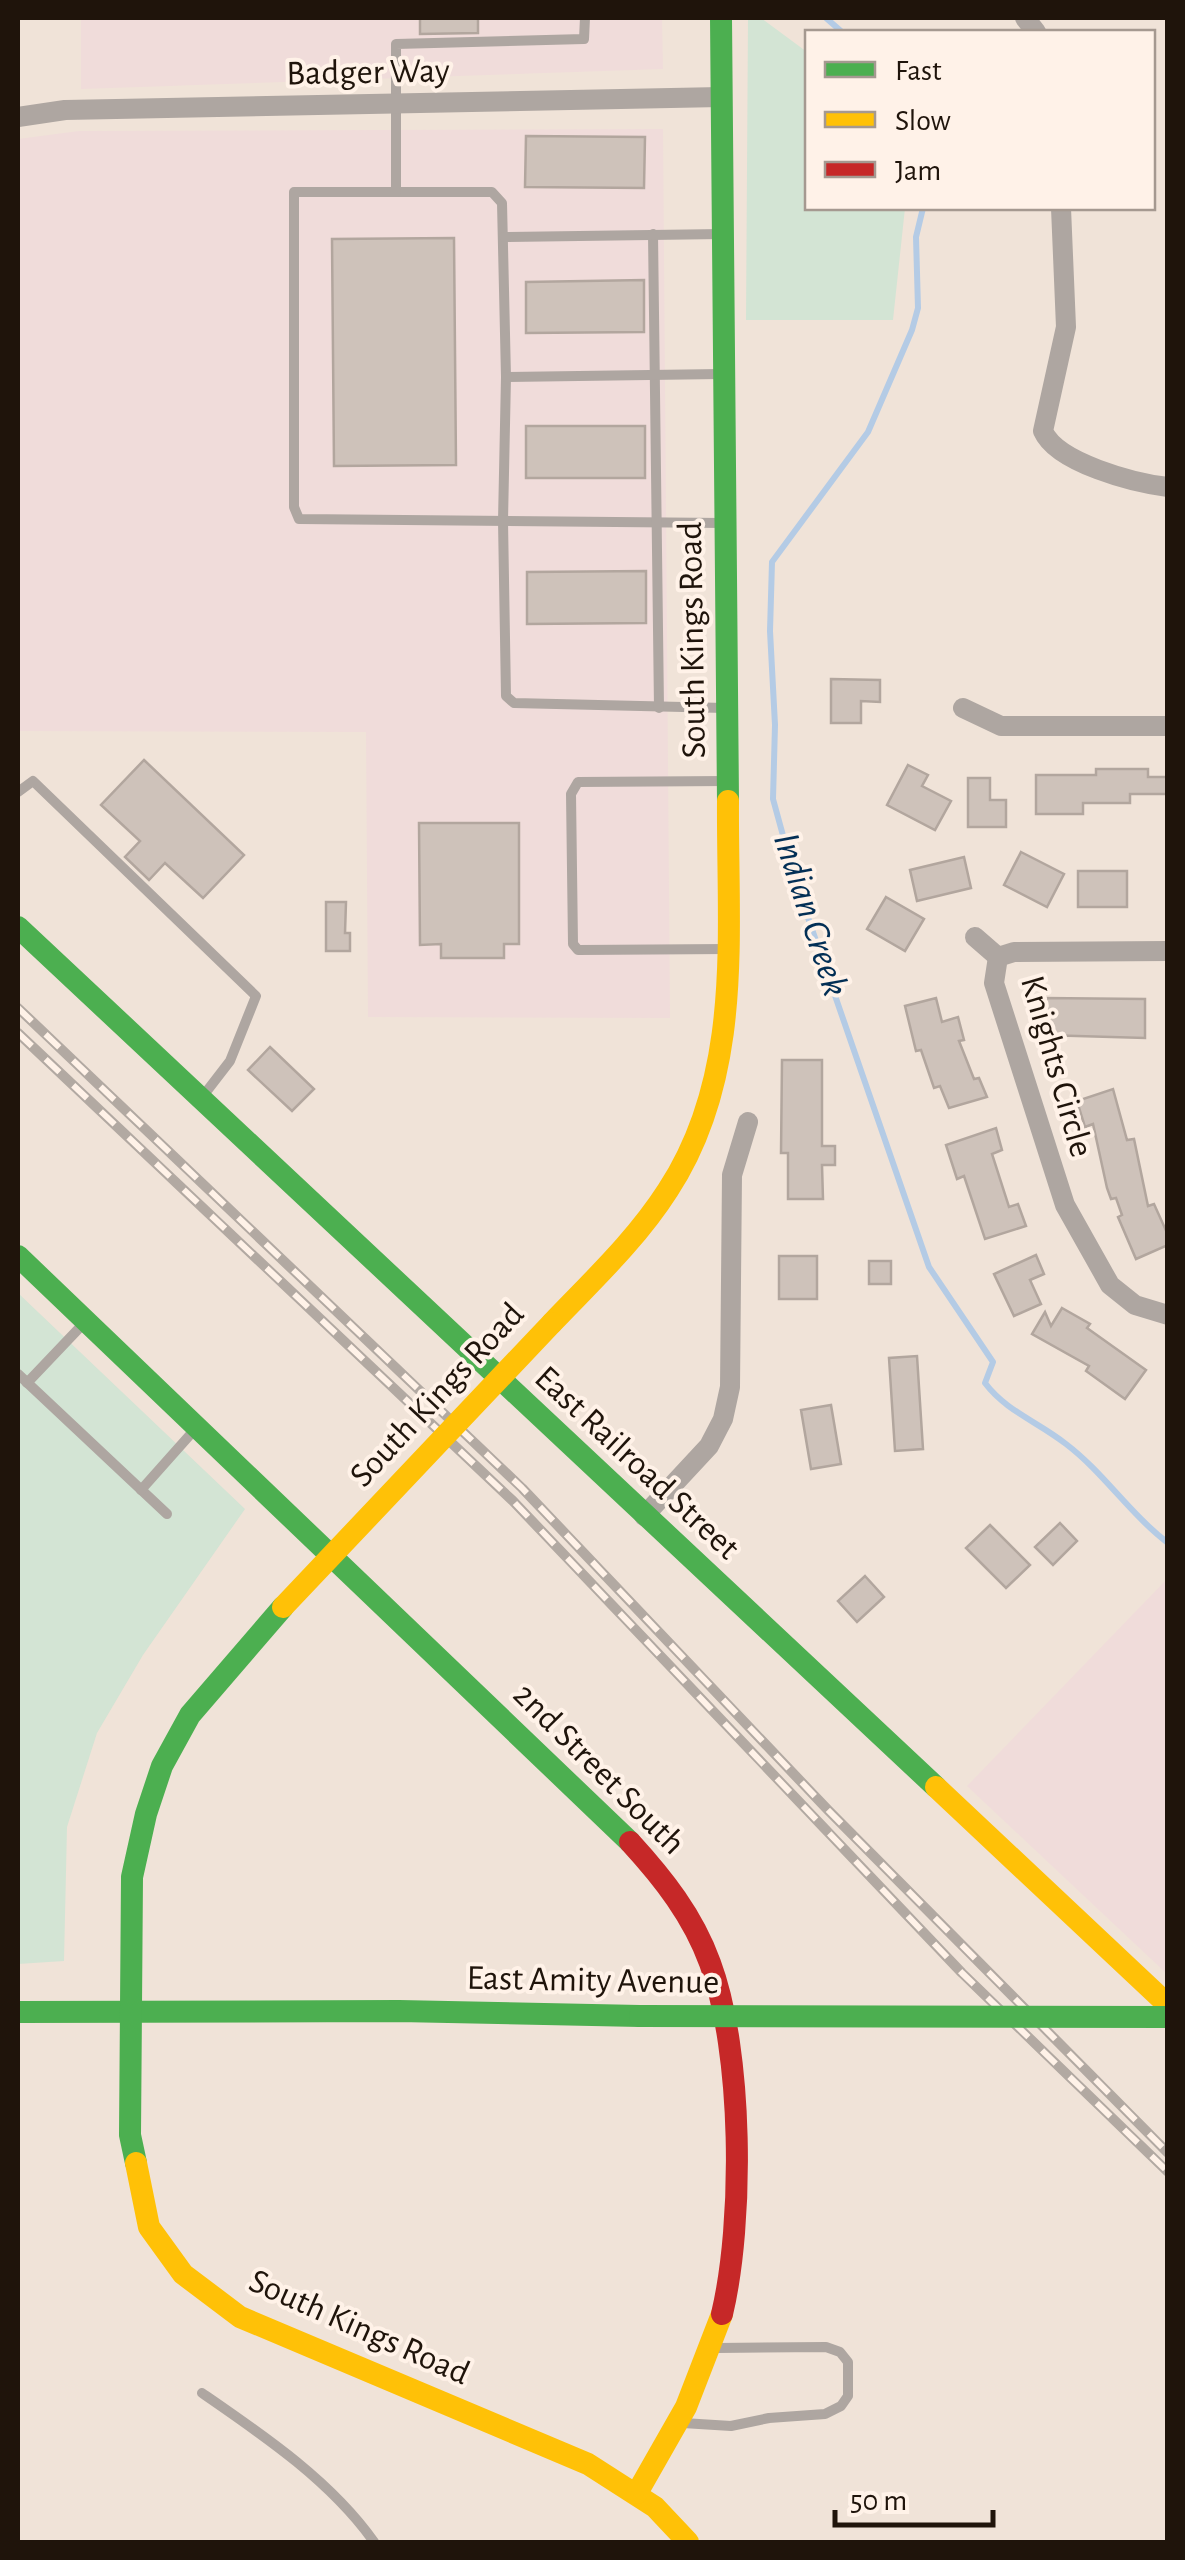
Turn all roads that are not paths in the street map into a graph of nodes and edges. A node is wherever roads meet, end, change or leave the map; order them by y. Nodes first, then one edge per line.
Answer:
1 (584, 18) edge
2 (720, 18) edge
3 (721, 97) junction
4 (394, 103) junction
5 (18, 117) edge
6 (396, 192) junction
7 (1061, 210) edge
8 (652, 234) junction
9 (722, 234) junction
10 (504, 238) junction
11 (656, 374) junction
12 (723, 374) junction
13 (506, 378) junction
14 (1168, 487) edge
15 (503, 521) junction
16 (657, 523) junction
17 (724, 523) junction
18 (659, 708) junction
19 (726, 708) junction
20 (963, 708) dead end
21 (1168, 726) edge
22 (728, 781) junction
23 (18, 792) edge
24 (18, 927) edge
25 (975, 937) dead end
26 (728, 948) junction
27 (1168, 951) edge
28 (998, 957) junction
29 (200, 1099) junction
30 (748, 1122) dead end
31 (18, 1256) edge
32 (1168, 1315) edge
33 (86, 1321) junction
34 (18, 1374) edge
35 (27, 1383) junction
36 (196, 1427) junction
37 (141, 1490) junction
38 (167, 1514) dead end
39 (644, 1516) junction
40 (1168, 2005) edge
41 (18, 2012) edge
42 (131, 2012) junction
43 (1168, 2017) edge
44 (711, 2348) junction
45 (202, 2393) dead end
46 (680, 2423) junction
47 (637, 2493) junction
48 (374, 2542) edge
49 (688, 2542) edge

1 - 4 lane
2 - 3 main road, South Kings Road
3 - 4 street, Badger Way
3 - 9 main road, South Kings Road
4 - 5 street, Badger Way
4 - 6 lane
6 - 10 lane
6 - 15 lane
7 - 14 street
8 - 9 lane
8 - 10 lane
8 - 11 lane
9 - 12 main road, South Kings Road
10 - 13 lane
11 - 12 lane
11 - 13 lane
11 - 16 lane
12 - 17 main road, South Kings Road
13 - 15 lane
15 - 16 lane
15 - 18 lane
16 - 17 lane
16 - 18 lane
17 - 19 main road, South Kings Road
18 - 19 lane
19 - 22 main road, South Kings Road
20 - 21 street
22 - 26 main road, South Kings Road
22 - 26 lane
23 - 29 lane
24 - 29 main road, East Railroad Street
25 - 28 street
26 - 42 main road, South Kings Road, bridge
27 - 28 street, Knights Circle
28 - 32 street, Knights Circle
29 - 39 main road, East Railroad Street
30 - 39 street
31 - 33 main road, 2nd Street South
33 - 35 lane
33 - 36 main road, 2nd Street South
34 - 35 lane
35 - 37 lane
36 - 37 lane
36 - 44 main road, 2nd Street South
37 - 38 lane
39 - 40 main road, East Railroad Street
41 - 42 main road, East Amity Avenue
42 - 43 main road, East Amity Avenue, bridge
42 - 47 main road, South Kings Road
44 - 46 main road, 2nd Street South
44 - 46 lane
45 - 48 lane
46 - 47 main road, 2nd Street South
47 - 49 main road, South Kings Road

